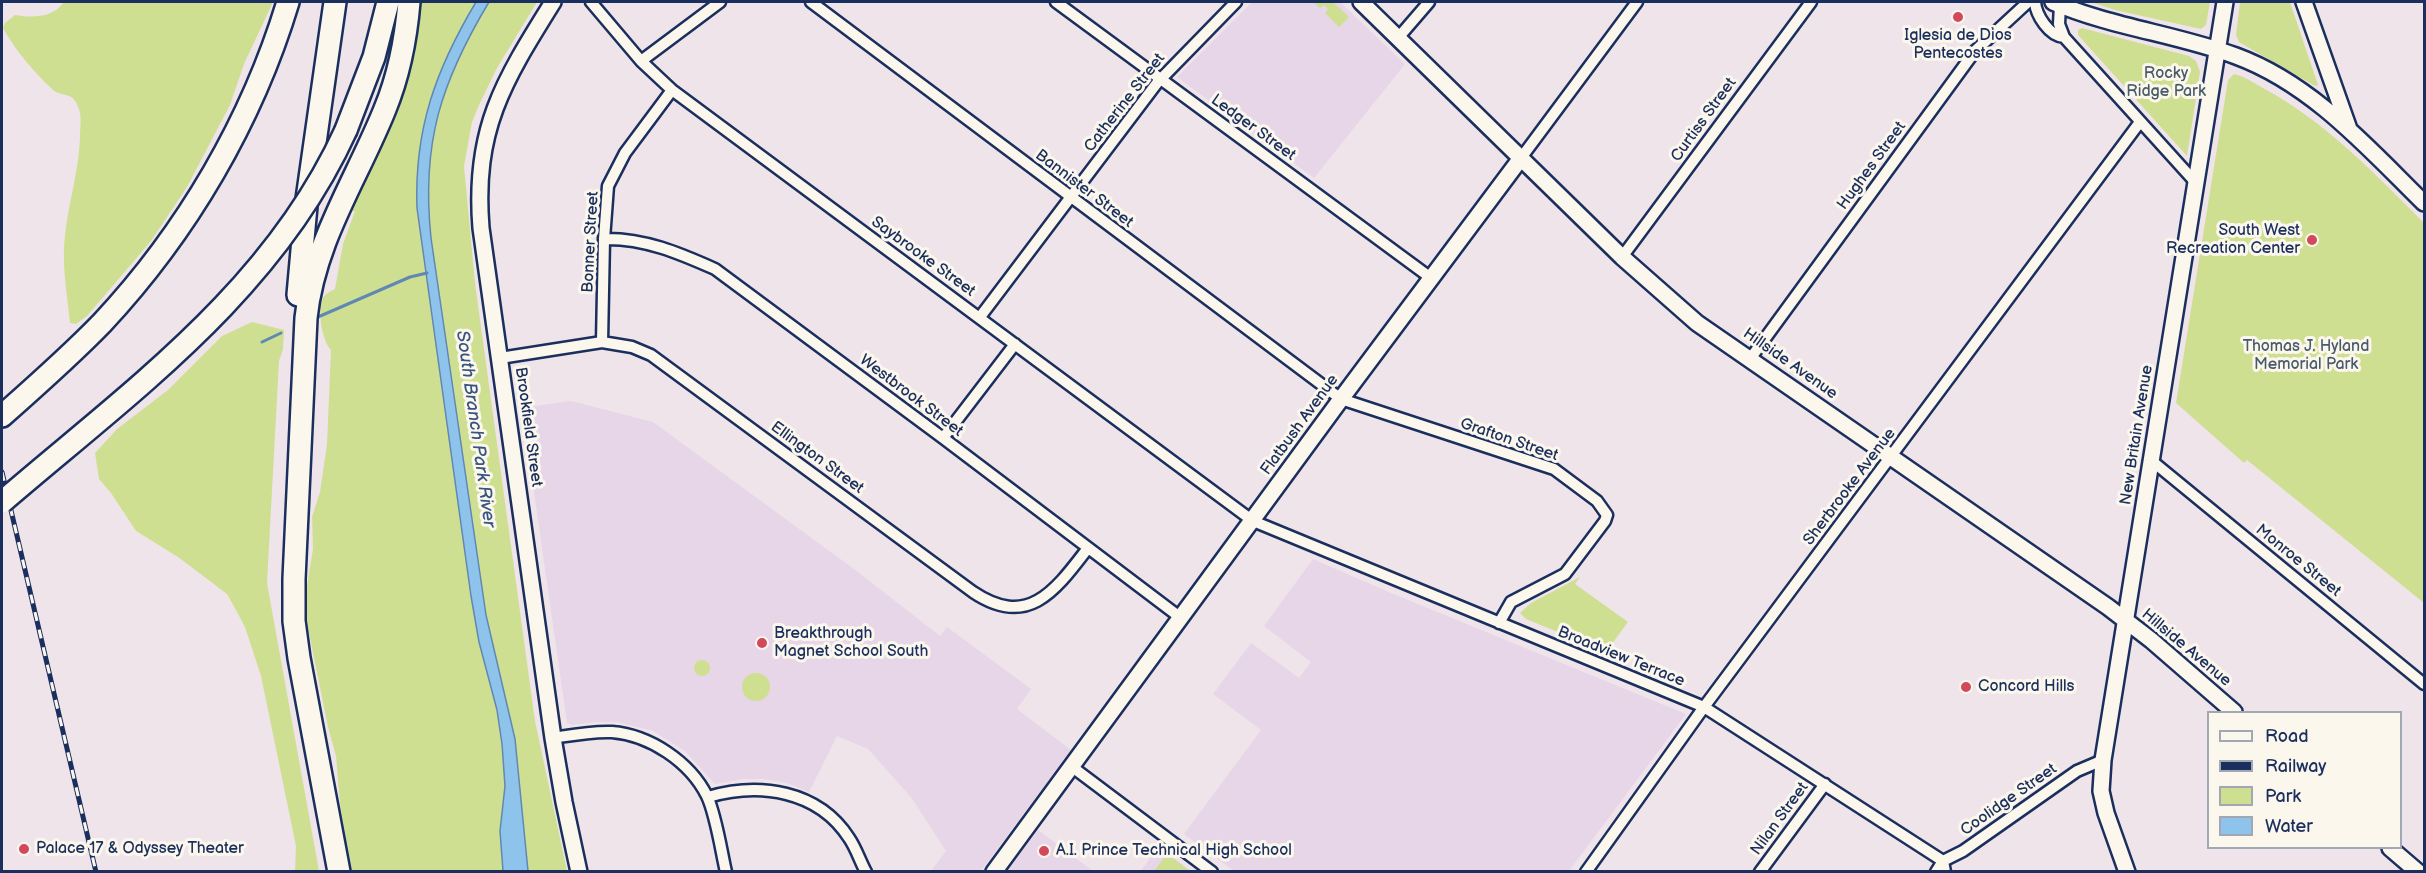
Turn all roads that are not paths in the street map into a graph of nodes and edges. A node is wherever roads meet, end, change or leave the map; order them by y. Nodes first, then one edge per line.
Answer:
1 (288, 2) edge
2 (335, 2) edge
3 (388, 2) edge
4 (409, 2) edge
5 (553, 2) edge
6 (591, 2) edge
7 (720, 2) edge
8 (811, 2) edge
9 (1056, 2) edge
10 (1236, 2) edge
11 (1361, 2) edge
12 (1429, 2) edge
13 (1637, 2) edge
14 (1810, 2) edge
15 (2028, 2) edge
16 (2035, 2) edge
17 (2225, 2) edge
18 (2304, 2) edge
19 (2056, 3) edge
20 (2064, 37) junction
21 (1398, 38) junction
22 (2217, 50) junction
23 (641, 61) junction
24 (1161, 78) junction
25 (672, 90) junction
26 (2140, 122) junction
27 (2349, 129) junction
28 (1521, 158) junction
29 (2197, 184) junction
30 (1071, 198) junction
31 (2424, 203) edge
32 (604, 239) junction
33 (1622, 257) junction
34 (1431, 278) junction
35 (980, 317) junction
36 (602, 342) junction
37 (1015, 344) junction
38 (500, 358) junction
39 (1750, 359) junction
40 (1341, 399) junction
41 (2, 416) edge
42 (943, 438) junction
43 (1891, 457) junction
44 (2152, 462) junction
45 (2, 502) edge
46 (1253, 521) junction
47 (1088, 548) junction
48 (1181, 618) junction
49 (2125, 620) junction
50 (1500, 623) junction
51 (2424, 684) edge
52 (1704, 707) junction
53 (2233, 711) edge
54 (553, 738) junction
55 (2103, 760) junction
56 (1071, 766) junction
57 (1824, 784) junction
58 (708, 797) junction
59 (2391, 849) edge
60 (1944, 866) edge
61 (329, 872) edge
62 (339, 872) edge
63 (579, 872) edge
64 (726, 872) edge
65 (866, 872) edge
66 (994, 872) edge
67 (1212, 872) edge
68 (1586, 872) edge
69 (1760, 872) edge
70 (1936, 872) edge
71 (2127, 872) edge
72 (2418, 872) edge

1 - 41 highway
2 - 61 highway
3 - 45 highway, bridge
4 - 62 highway
5 - 38 street, Brookfield Street
6 - 23 street, Saybrooke Street
7 - 23 street
8 - 30 street, Bannister Street
9 - 24 street, Ledger Street
10 - 24 street, Catherine Street
11 - 21 street, Hillside Avenue
12 - 21 street
13 - 28 street, Flatbush Avenue
14 - 33 street, Curtiss Street
15 - 39 street, Hughes Street
16 - 20 street
17 - 22 street, New Britain Avenue
18 - 27 street
19 - 20 street
19 - 22 street
20 - 26 street
21 - 28 street, Hillside Avenue
22 - 27 street
22 - 29 street, New Britain Avenue
23 - 25 street, Saybrooke Street
24 - 30 street, Catherine Street
24 - 34 street, Ledger Street
25 - 32 street, Bonner Street
25 - 35 street, Saybrooke Street
26 - 29 street
26 - 43 street, Sherbrooke Avenue
27 - 31 street
28 - 33 street, Hillside Avenue
28 - 34 street, Flatbush Avenue
29 - 44 street, New Britain Avenue
30 - 35 street, Catherine Street
30 - 40 street, Bannister Street
32 - 36 street, Bonner Street
32 - 42 street, Westbrook Street
33 - 39 street, Hillside Avenue
34 - 40 street, Flatbush Avenue
35 - 37 street, Saybrooke Street
36 - 38 street, Ellington Street
36 - 47 street, Ellington Street
37 - 42 street
37 - 46 street, Saybrooke Street
38 - 54 street, Brookfield Street
39 - 43 street, Hillside Avenue
40 - 46 street, Flatbush Avenue
40 - 50 street, Grafton Street
42 - 47 street, Westbrook Street
43 - 49 street, Hillside Avenue
43 - 52 street, Sherbrooke Avenue
44 - 49 street, New Britain Avenue
44 - 51 street, Monroe Street
46 - 48 street, Flatbush Avenue
46 - 50 street, Broadview Terrace
47 - 48 street, Westbrook Street
48 - 56 street, Flatbush Avenue
49 - 53 street, Hillside Avenue
49 - 55 street, New Britain Avenue
50 - 52 street, Broadview Terrace
52 - 57 street, Broadview Terrace
52 - 68 street, Sherbrooke Avenue
54 - 58 street
54 - 63 street, Brookfield Street
55 - 60 street, Coolidge Street
55 - 71 street, New Britain Avenue
56 - 66 street, Flatbush Avenue
56 - 67 street
57 - 60 street, Broadview Terrace
57 - 69 street, Nilan Street
58 - 64 street
58 - 65 street
59 - 72 street
60 - 70 street, Coolidge Street

